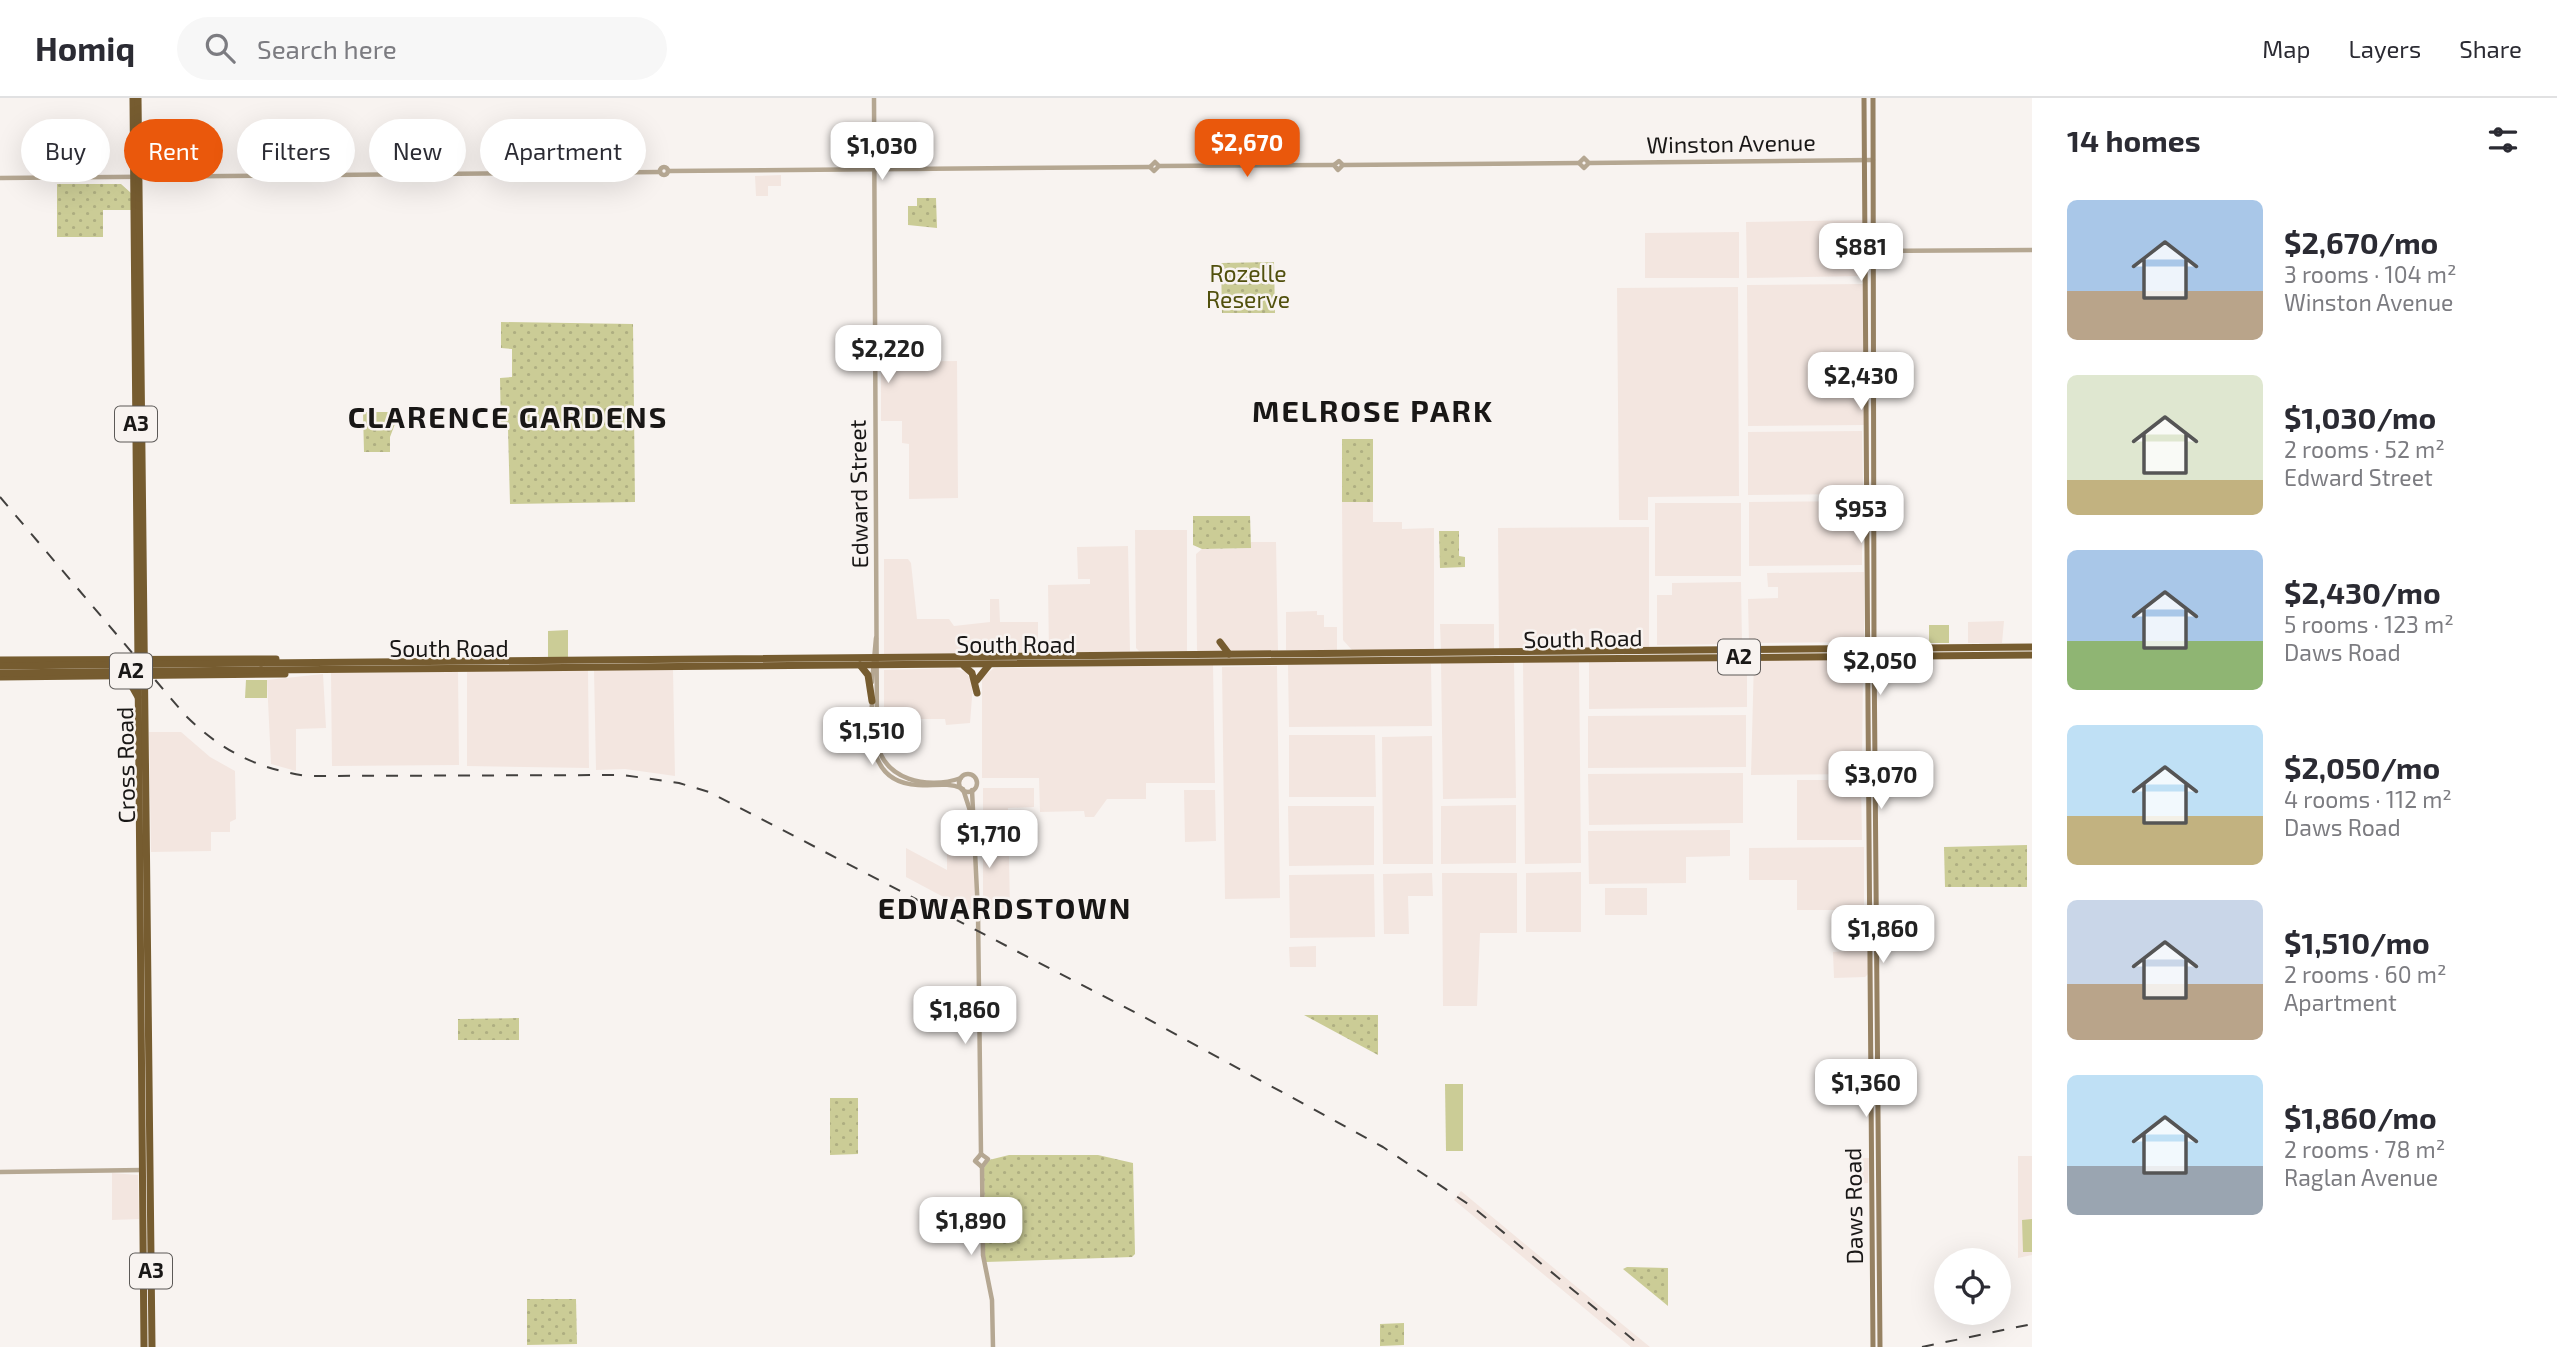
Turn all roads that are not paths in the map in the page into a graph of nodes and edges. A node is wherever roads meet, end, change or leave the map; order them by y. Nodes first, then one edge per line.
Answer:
1 (133, 98) edge
2 (874, 98) edge
3 (1864, 98) edge
4 (1873, 98) edge
5 (136, 104) edge
6 (1865, 160) junction
7 (1874, 160) junction
8 (874, 169) junction
9 (223, 176) edge
10 (124, 177) edge
11 (0, 178) edge
12 (137, 182) edge
13 (2032, 250) edge
14 (1866, 251) junction
15 (1874, 251) junction
16 (140, 562) junction
17 (144, 634) junction
18 (1220, 642) dead end
19 (2032, 647) edge
20 (1872, 651) junction
21 (1229, 654) junction
22 (1856, 654) junction
23 (2032, 654) edge
24 (117, 659) junction
25 (141, 659) junction
26 (161, 659) junction
27 (0, 660) edge
28 (875, 661) junction
29 (342, 662) junction
30 (860, 665) junction
31 (963, 665) junction
32 (989, 665) junction
33 (0, 666) edge
34 (261, 667) junction
35 (327, 669) junction
36 (1866, 671) junction
37 (0, 675) edge
38 (141, 676) junction
39 (165, 676) junction
40 (117, 677) junction
41 (976, 680) dead end
42 (976, 693) dead end
43 (139, 699) junction
44 (872, 701) junction
45 (961, 778) junction
46 (962, 789) junction
47 (972, 790) junction
48 (976, 827) junction
49 (981, 1154) junction
50 (982, 1167) junction
51 (147, 1170) junction
52 (0, 1172) edge
53 (148, 1294) junction
54 (144, 1347) edge
55 (152, 1347) edge
56 (993, 1347) edge
57 (1873, 1347) edge
58 (1881, 1347) edge

1 - 5 highway, Cross Road / A3
2 - 8 street, Edward Street
3 - 6 main road, Daws Road
4 - 7 main road
6 - 7 street, Winston Avenue
6 - 8 street, Winston Avenue
6 - 14 main road, Daws Road
7 - 15 main road
8 - 9 street
8 - 28 street, Edward Street
10 - 11 street
12 - 16 highway, Cross Road / A3
13 - 15 street
14 - 15 street
14 - 20 main road, Daws Road
15 - 20 main road
16 - 17 highway, Cross Road / A3
16 - 25 highway, Cross Road / A3
17 - 25 highway, Cross Road / A3
17 - 26 highway
18 - 21 highway
19 - 20 highway, South Road / A2
20 - 21 highway, South Road / A2
20 - 22 highway, South Road / A2
20 - 23 highway, South Road / A2
20 - 36 main road, Daws Road
20 - 58 main road, Daws Road
21 - 28 highway, South Road / A2
22 - 32 highway, South Road / A2
22 - 36 main road
24 - 25 highway
24 - 27 highway
24 - 40 highway
25 - 26 highway
25 - 38 highway, Cross Road / A3
26 - 29 highway
26 - 39 highway
28 - 29 highway, South Road / A2
28 - 30 highway, South Road / A2
28 - 31 highway, South Road / A2
28 - 44 street
28 - 45 street
29 - 34 highway, South Road / A2
30 - 35 highway, South Road / A2
30 - 44 highway
31 - 32 highway, South Road / A2
31 - 42 highway
32 - 41 highway
33 - 34 highway, South Road / A2, bridge
34 - 35 highway, South Road / A2
34 - 37 highway, South Road / A2, bridge
35 - 39 highway
36 - 57 main road, Daws Road
37 - 40 highway
38 - 39 highway
38 - 40 highway
38 - 43 highway, Cross Road / A3
38 - 51 highway, Cross Road / A3
40 - 43 highway
43 - 51 highway, Cross Road / A3
44 - 46 street
45 - 46 street
45 - 47 street
46 - 47 street
46 - 48 street
47 - 48 street
48 - 49 street
49 - 50 street
49 - 50 street
50 - 56 street
51 - 52 street
51 - 53 highway, Cross Road / A3
53 - 54 highway, Cross Road / A3
53 - 55 highway, Cross Road / A3

